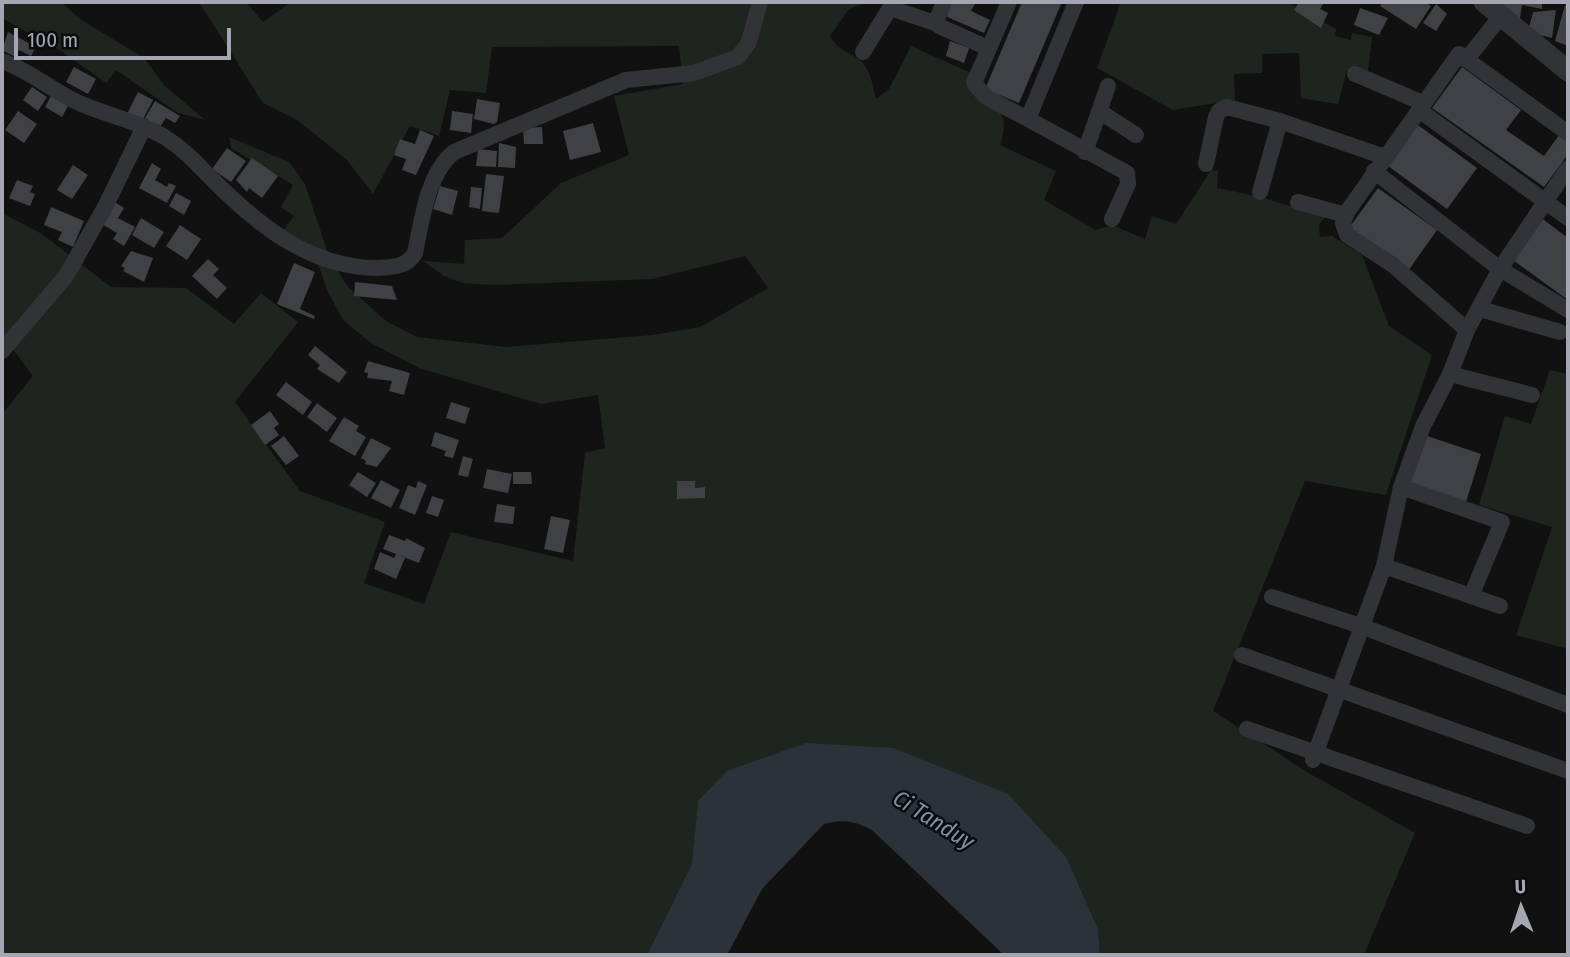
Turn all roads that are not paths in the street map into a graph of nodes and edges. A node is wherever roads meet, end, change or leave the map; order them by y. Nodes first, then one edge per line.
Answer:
1 (760, 2) edge
2 (944, 2) edge
3 (1009, 2) edge
4 (1076, 2) edge
5 (1484, 2) edge
6 (1502, 16) junction
7 (938, 24) junction
8 (988, 48) junction
9 (863, 51) dead end
10 (1466, 60) junction
11 (2, 61) edge
12 (1568, 71) edge
13 (1355, 75) dead end
14 (1108, 86) dead end
15 (1421, 106) junction
16 (1099, 111) junction
17 (1028, 119) junction
18 (1280, 121) junction
19 (144, 127) junction
20 (1568, 133) edge
21 (1136, 135) dead end
22 (1085, 152) junction
23 (1385, 157) junction
24 (1206, 164) dead end
25 (1568, 168) edge
26 (1374, 172) junction
27 (1260, 192) dead end
28 (1545, 200) junction
29 (1298, 202) dead end
30 (1346, 215) junction
31 (1568, 218) edge
32 (1112, 219) dead end
33 (1500, 269) junction
34 (1480, 309) junction
35 (1568, 310) edge
36 (1467, 330) junction
37 (1560, 332) dead end
38 (2, 351) edge
39 (1450, 374) junction
40 (1532, 396) dead end
41 (1401, 487) junction
42 (1384, 566) junction
43 (1471, 596) junction
44 (1272, 597) dead end
45 (1500, 606) dead end
46 (1361, 626) junction
47 (1242, 655) dead end
48 (1338, 691) junction
49 (1568, 705) edge
50 (1247, 729) dead end
51 (1314, 756) junction
52 (1568, 771) edge
53 (1527, 826) dead end

1 - 19 street
2 - 7 street
3 - 8 street
4 - 17 street
5 - 6 street
6 - 10 street
6 - 12 street
7 - 8 street
7 - 9 street
8 - 17 street
10 - 15 street
10 - 20 street
11 - 19 street
13 - 15 street
14 - 16 street
15 - 23 street
15 - 28 street
16 - 21 street
16 - 22 street
17 - 22 street
18 - 23 street
18 - 24 street
18 - 27 street
19 - 38 street
22 - 32 street
23 - 26 street
25 - 28 street
26 - 30 street
26 - 33 street
28 - 31 street
28 - 33 street
29 - 30 street
30 - 36 street
33 - 34 street
33 - 35 street
34 - 36 street
34 - 37 street
36 - 39 street
39 - 40 street
39 - 41 street
41 - 42 street
41 - 43 street
42 - 43 street
42 - 46 street
43 - 45 street
44 - 46 street
46 - 48 street
46 - 49 street
47 - 48 street
48 - 51 street
48 - 52 street
50 - 51 street
51 - 53 street

